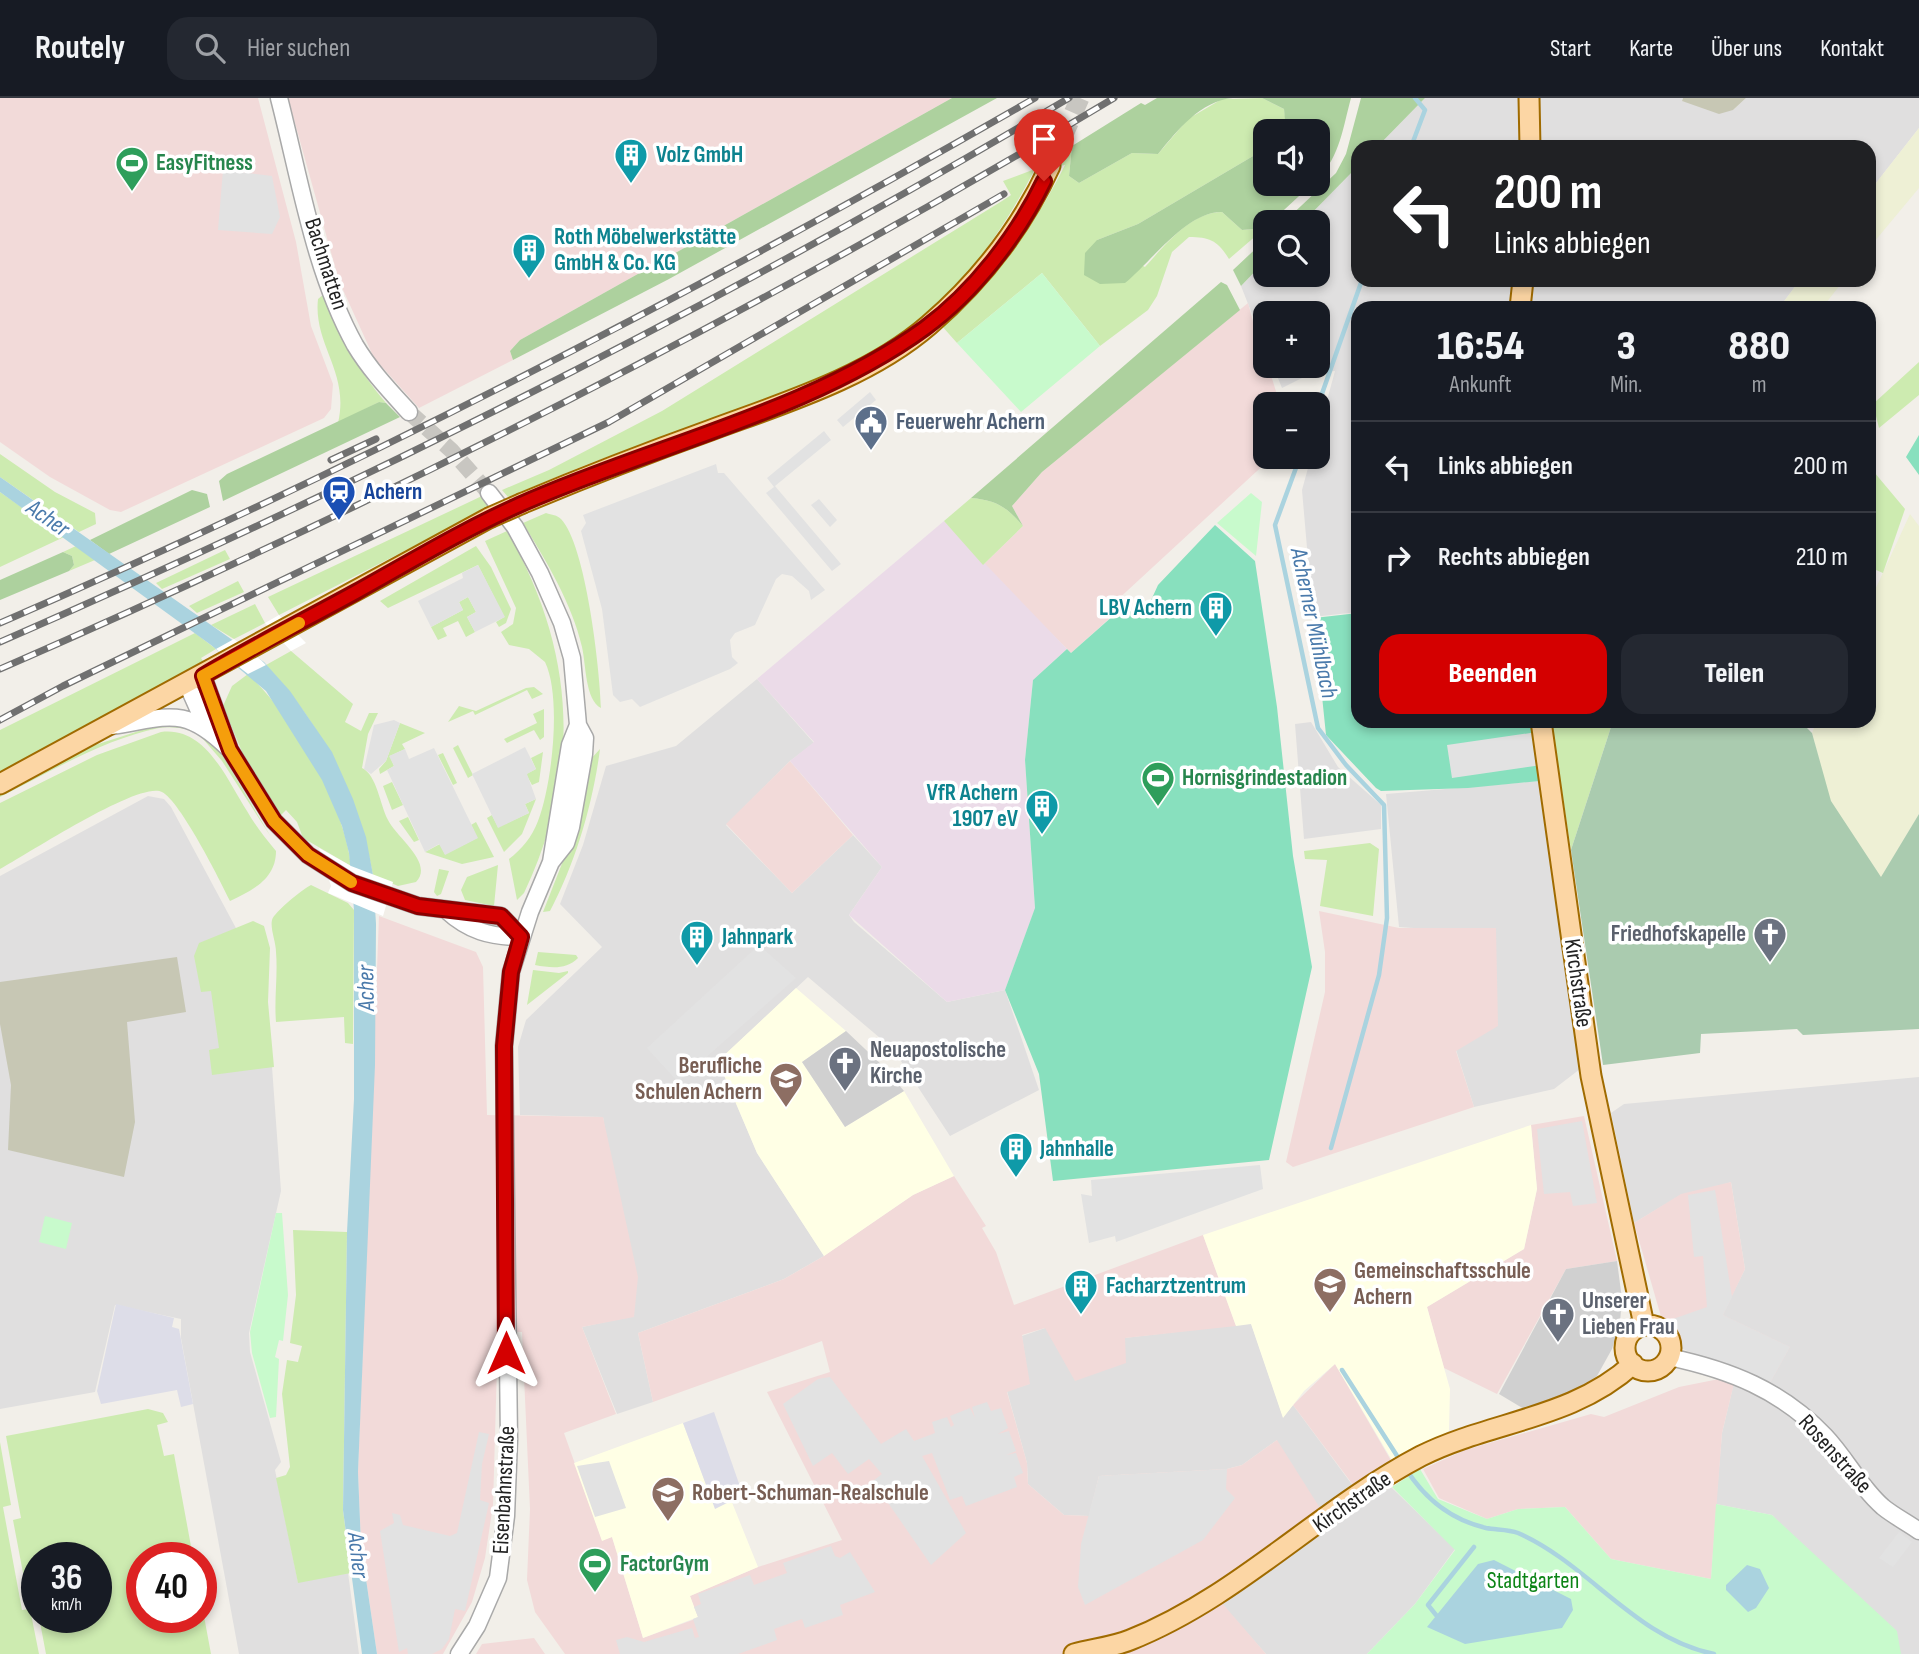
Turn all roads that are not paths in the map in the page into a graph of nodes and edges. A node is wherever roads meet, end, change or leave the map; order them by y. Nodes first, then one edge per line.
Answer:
1 (279, 98) edge
2 (1529, 98) edge
3 (1530, 140) edge
4 (1051, 166) tunnel mouth
5 (409, 412) tunnel mouth
6 (489, 493) tunnel mouth
7 (195, 680) junction
8 (110, 726) junction
9 (1542, 728) edge
10 (207, 729) junction
11 (230, 750) junction
12 (0, 784) edge
13 (521, 937) junction
14 (1644, 1325) junction
15 (1669, 1357) junction
16 (1633, 1364) junction
17 (1919, 1531) edge
18 (459, 1654) edge
19 (1075, 1654) edge

1 - 5 street, Bachmatten
2 - 3 main road
4 - 7 main road, bridge
6 - 13 street, Eisenbahnstraße
7 - 8 main road
7 - 10 street
7 - 11 street
8 - 10 street
8 - 12 main road
9 - 14 main road, Kirchstraße
10 - 11 street
11 - 13 street
13 - 18 street, Eisenbahnstraße
14 - 15 main road
14 - 16 main road
15 - 16 main road
15 - 17 street, Rosenstraße
16 - 19 main road, Kirchstraße

